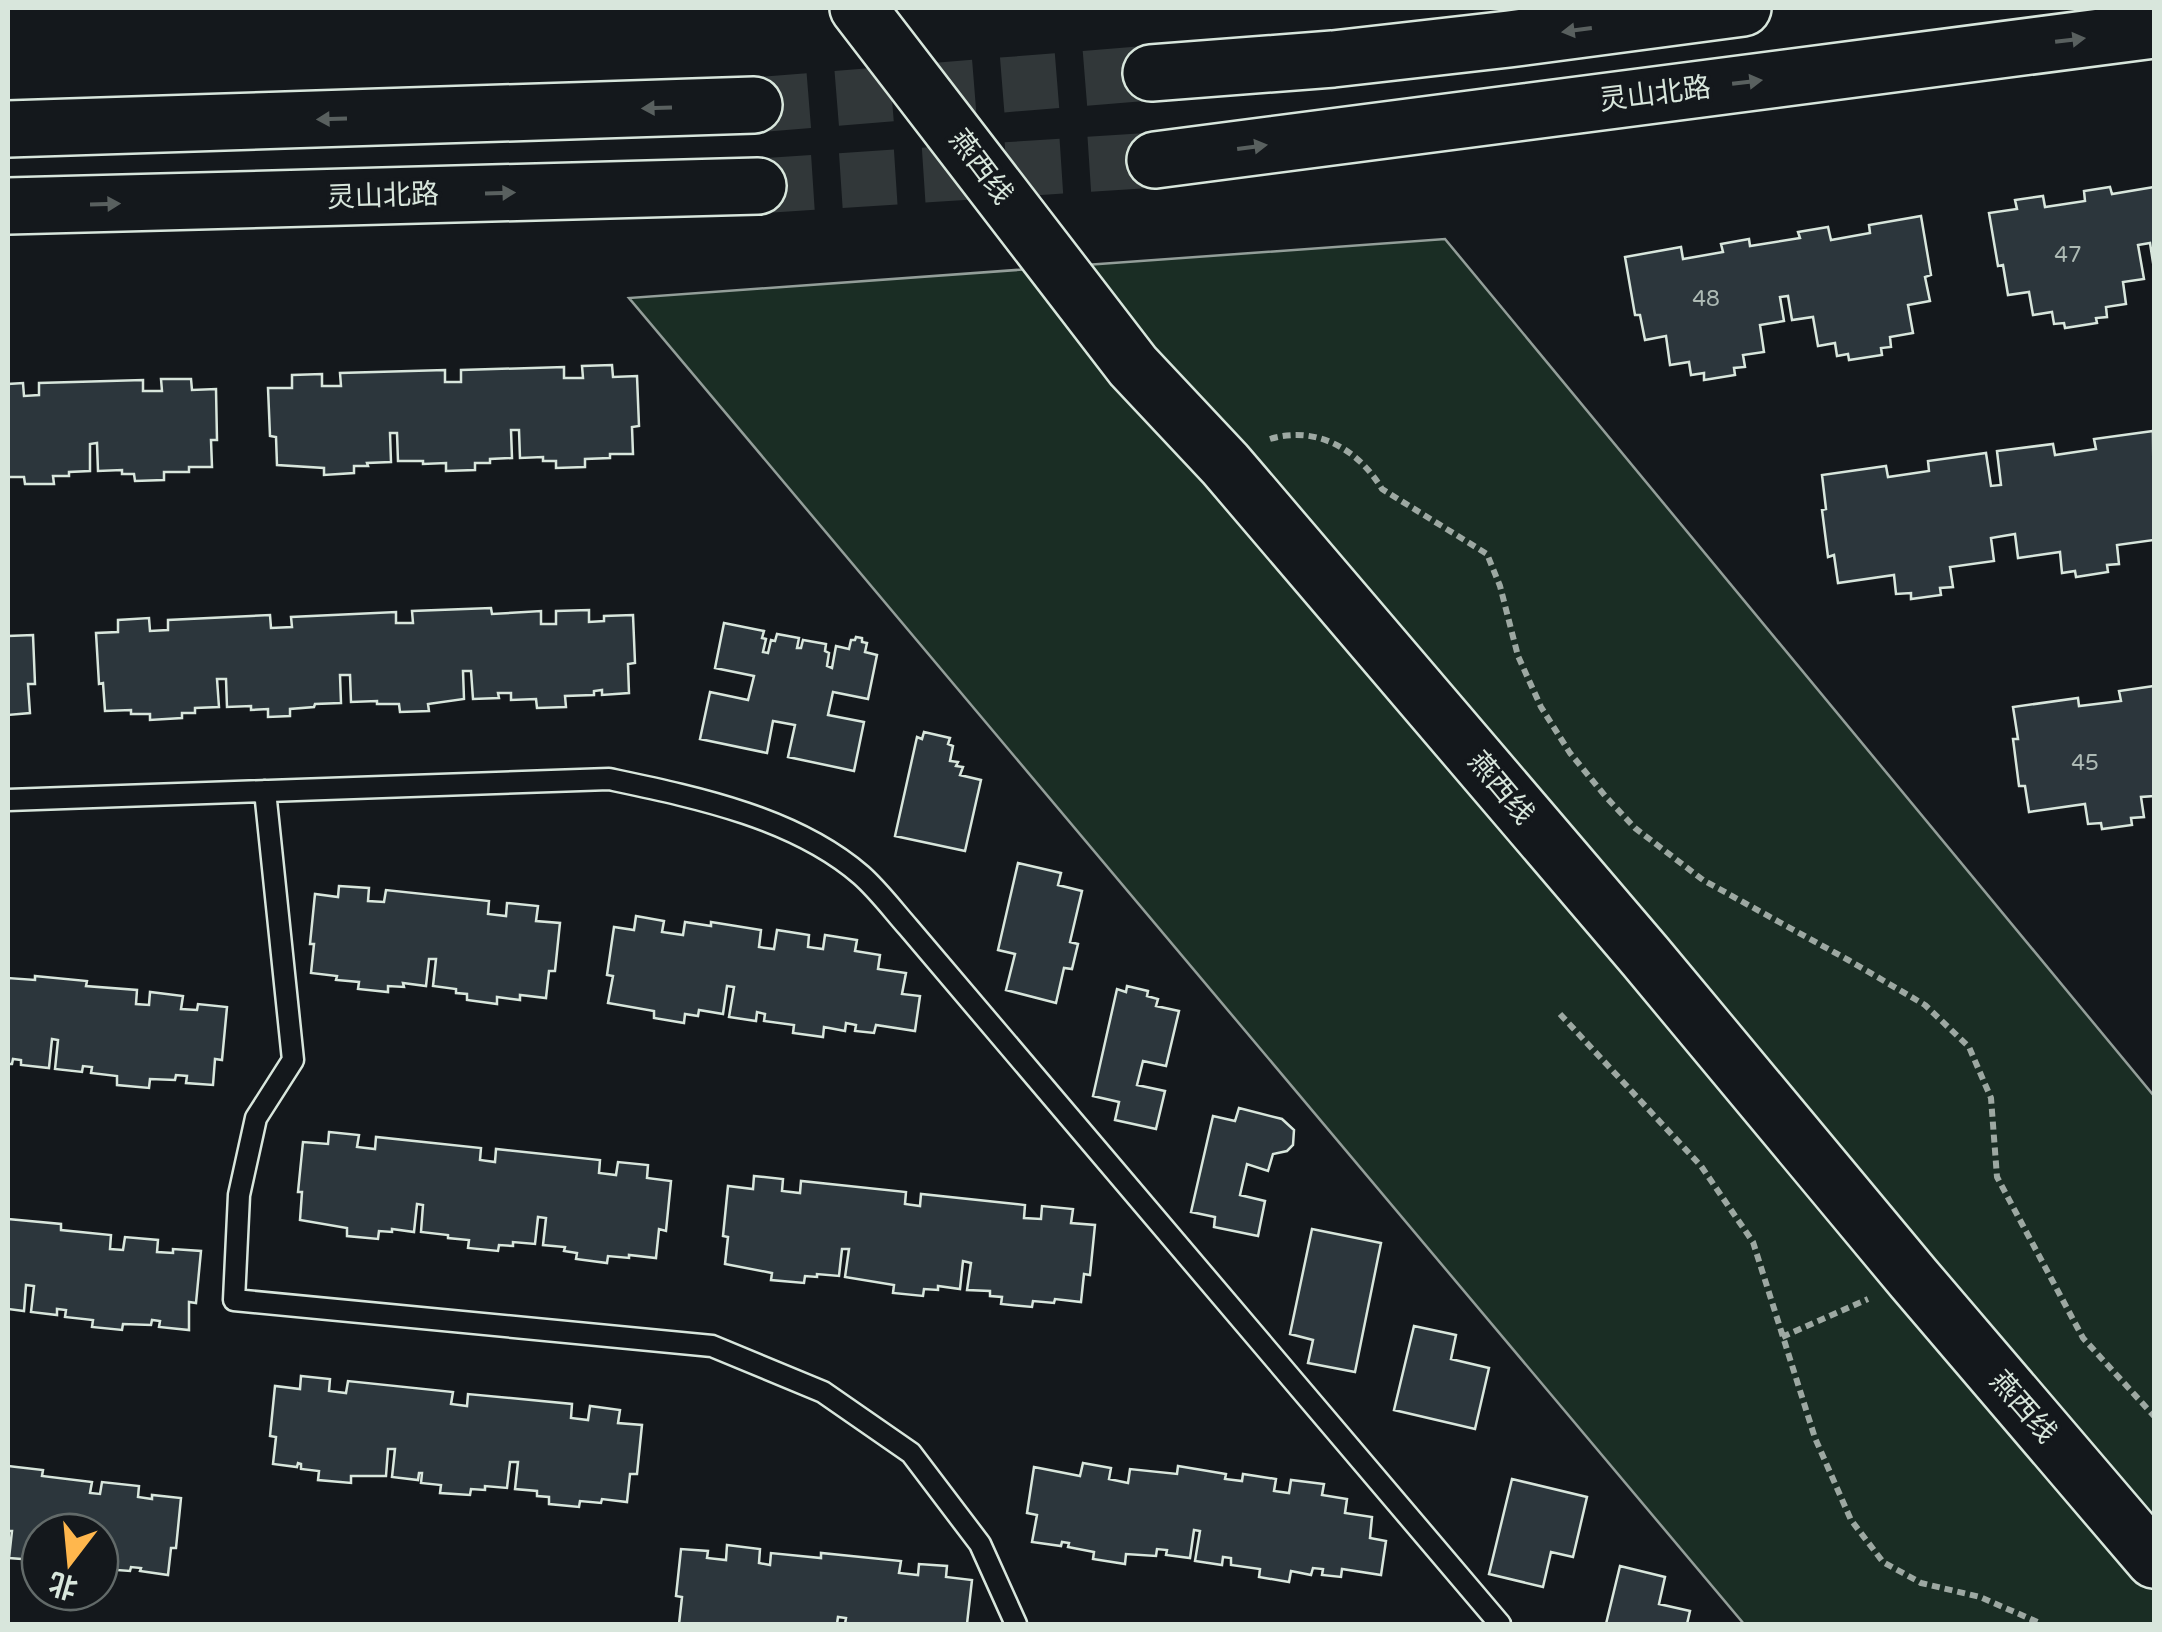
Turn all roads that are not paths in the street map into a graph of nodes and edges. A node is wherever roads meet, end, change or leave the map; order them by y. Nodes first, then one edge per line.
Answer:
1 (858, 8) edge
2 (1743, 8) edge
3 (2154, 30) edge
4 (1151, 73) tunnel mouth
5 (754, 105) tunnel mouth
6 (8, 129) edge
7 (1155, 160) tunnel mouth
8 (758, 186) tunnel mouth
9 (8, 206) edge
10 (265, 791) junction
11 (8, 800) edge
12 (2154, 1560) edge
13 (1016, 1624) edge
14 (1500, 1624) edge

1 - 12 street, 燕西线
2 -> 4 street
7 -> 3 street, 灵山北路
5 -> 6 street
9 -> 8 street, 灵山北路
10 - 11 lane
10 - 13 lane
10 - 14 lane

